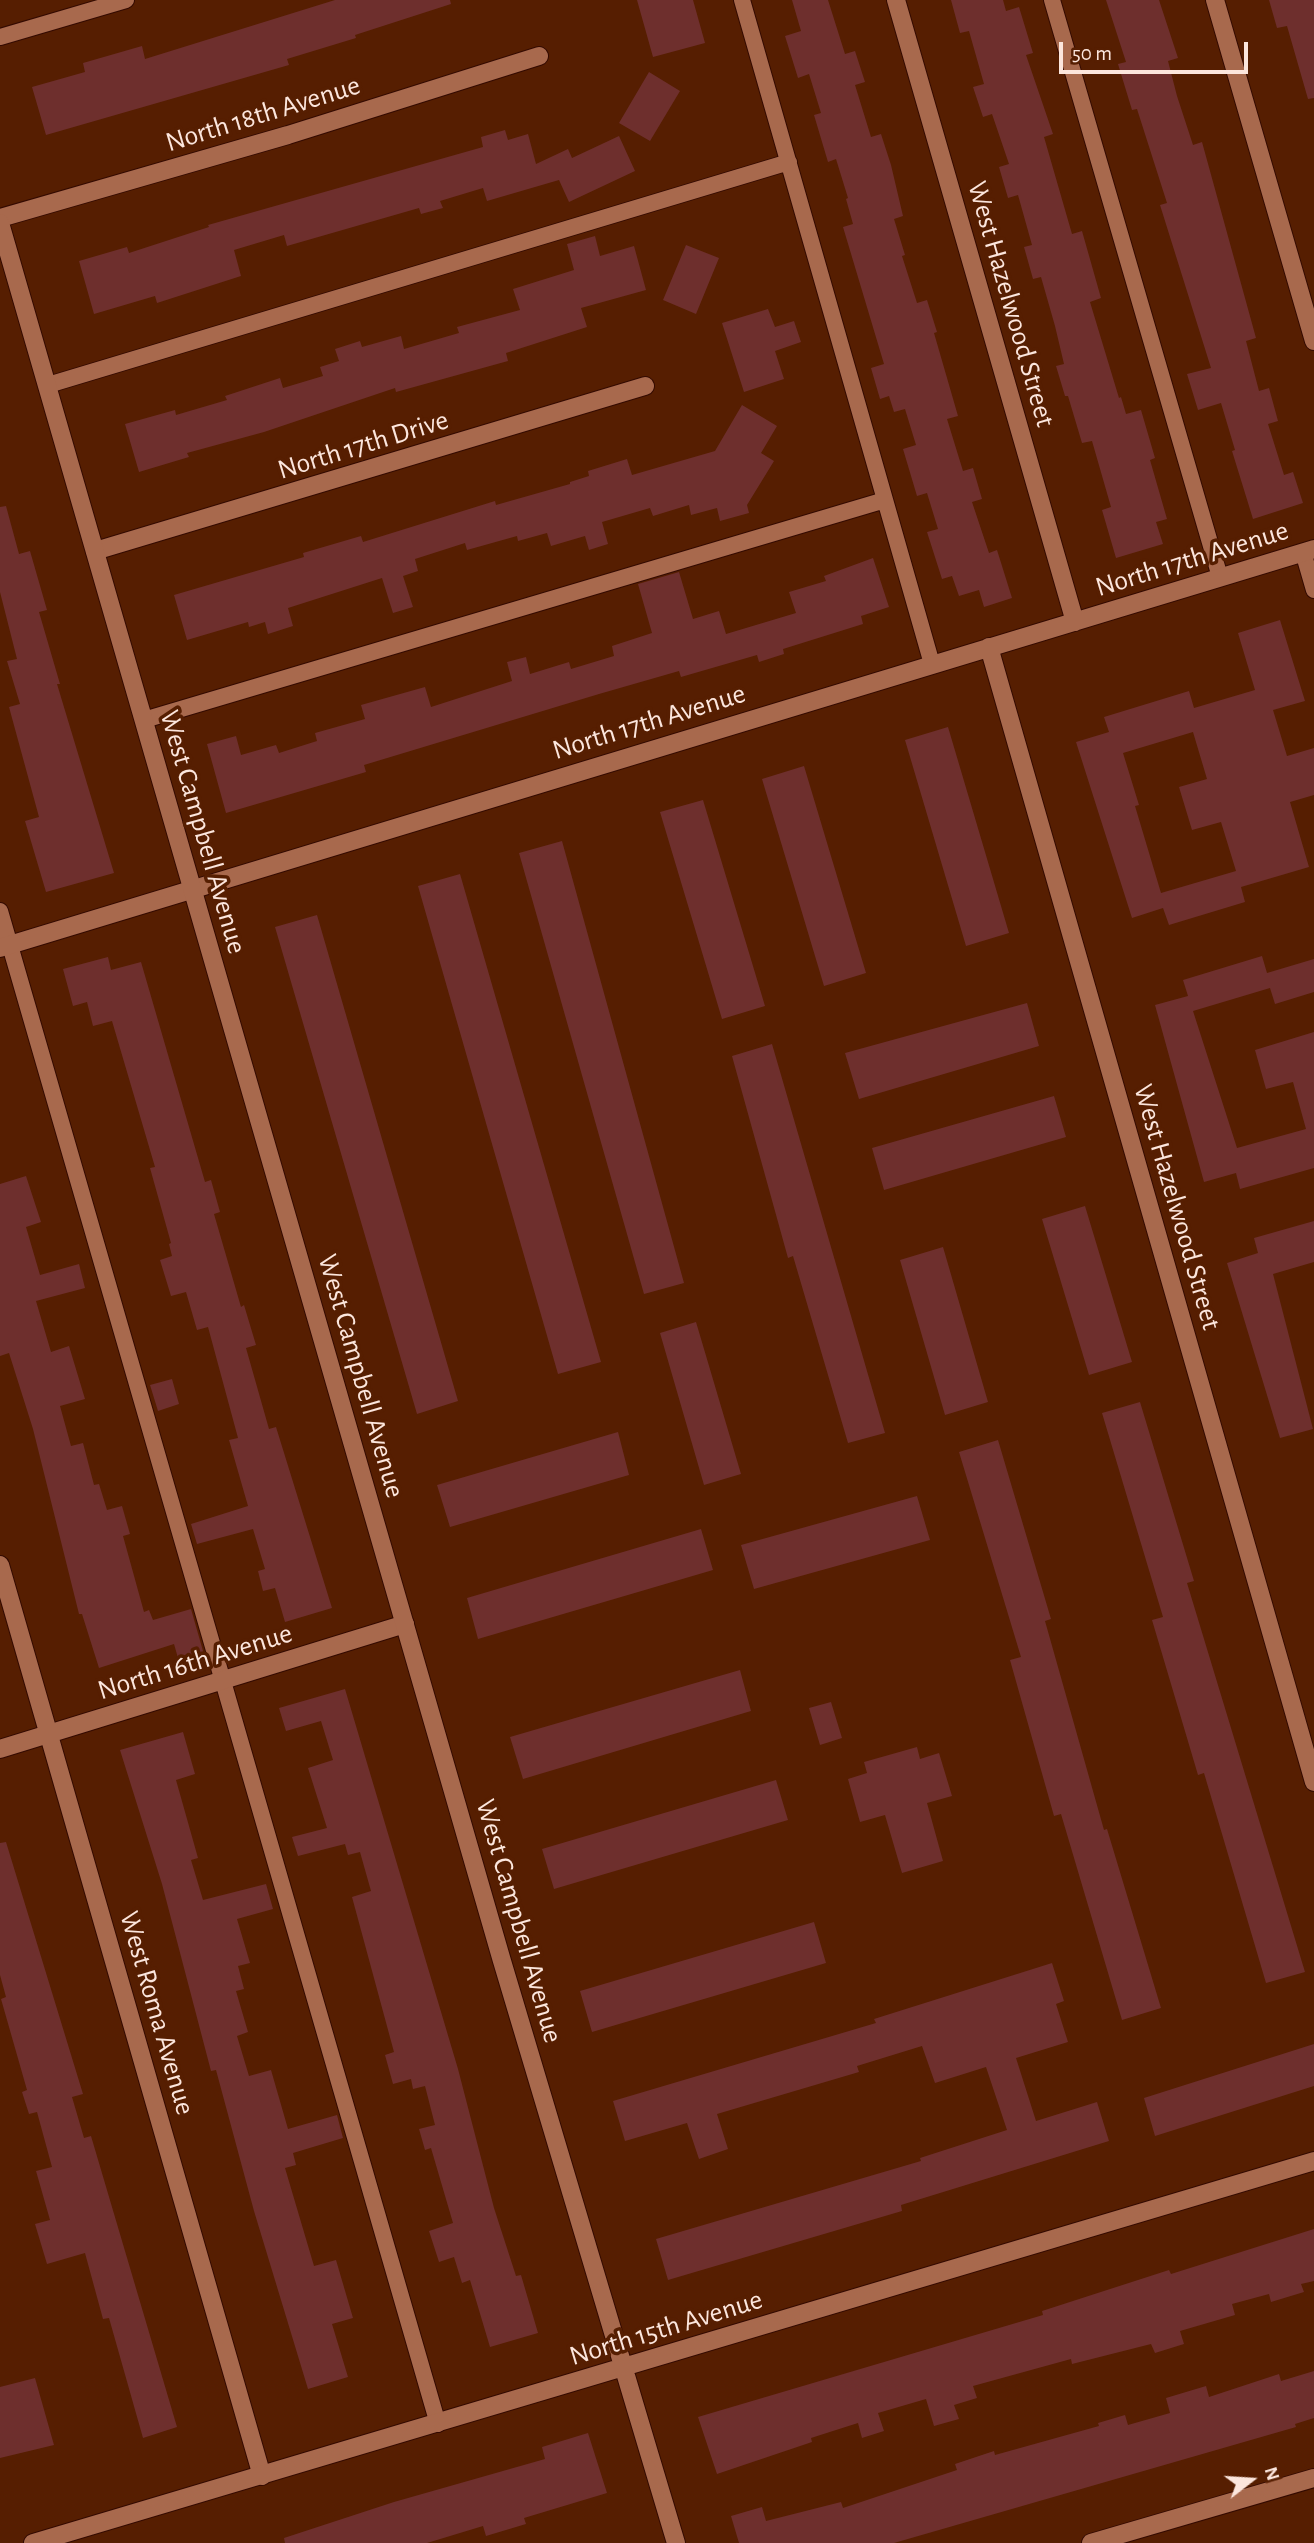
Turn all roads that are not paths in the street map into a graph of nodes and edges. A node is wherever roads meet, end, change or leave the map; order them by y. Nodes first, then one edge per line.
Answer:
1 (126, 0) edge
2 (742, 0) edge
3 (896, 0) edge
4 (1052, 0) edge
5 (1215, 0) edge
6 (0, 37) edge
7 (540, 55) dead end
8 (789, 162) junction
9 (0, 218) edge
10 (0, 223) edge
11 (1314, 341) edge
12 (48, 385) junction
13 (645, 386) dead end
14 (885, 500) junction
15 (1309, 550) edge
16 (95, 551) junction
17 (1220, 578) junction
18 (1314, 590) edge
19 (1075, 622) junction
20 (989, 647) junction
21 (932, 664) junction
22 (144, 720) junction
23 (192, 889) junction
24 (0, 911) edge
25 (5, 946) edge
26 (0, 1565) edge
27 (405, 1624) junction
28 (223, 1680) junction
29 (50, 1734) junction
30 (0, 1749) edge
31 (1314, 1782) edge
32 (1314, 2161) edge
33 (624, 2367) junction
34 (438, 2424) junction
35 (262, 2476) junction
36 (1314, 2478) edge
37 (33, 2543) edge
38 (676, 2543) edge
39 (1091, 2543) edge

1 - 6 lane
2 - 8 lane
3 - 19 street, West Hazelwood Street
4 - 17 lane
5 - 11 street
7 - 9 street, North 18th Avenue
8 - 12 lane
8 - 14 lane
10 - 12 street, West Campbell Avenue
12 - 16 street, West Campbell Avenue
13 - 16 street, North 17th Drive
14 - 21 lane
14 - 22 lane
15 - 17 street, North 17th Avenue
15 - 18 lane
16 - 22 street, West Campbell Avenue
17 - 19 street, North 17th Avenue
19 - 20 street, North 17th Avenue
20 - 21 street, North 17th Avenue
20 - 31 street, West Hazelwood Street
21 - 23 street, North 17th Avenue
22 - 23 street, West Campbell Avenue
23 - 25 street, North 17th Avenue
23 - 27 street, West Campbell Avenue
24 - 25 lane
25 - 28 lane
26 - 29 street, West Roma Avenue
27 - 28 street, North 16th Avenue
27 - 33 street, West Campbell Avenue
28 - 29 street, North 16th Avenue
28 - 34 lane
29 - 30 street, North 16th Avenue
29 - 35 street, West Roma Avenue
32 - 33 street, North 15th Avenue
33 - 34 street, North 15th Avenue
33 - 38 street, West Campbell Avenue
34 - 35 street, North 15th Avenue
35 - 37 street, North 15th Avenue
36 - 39 street

